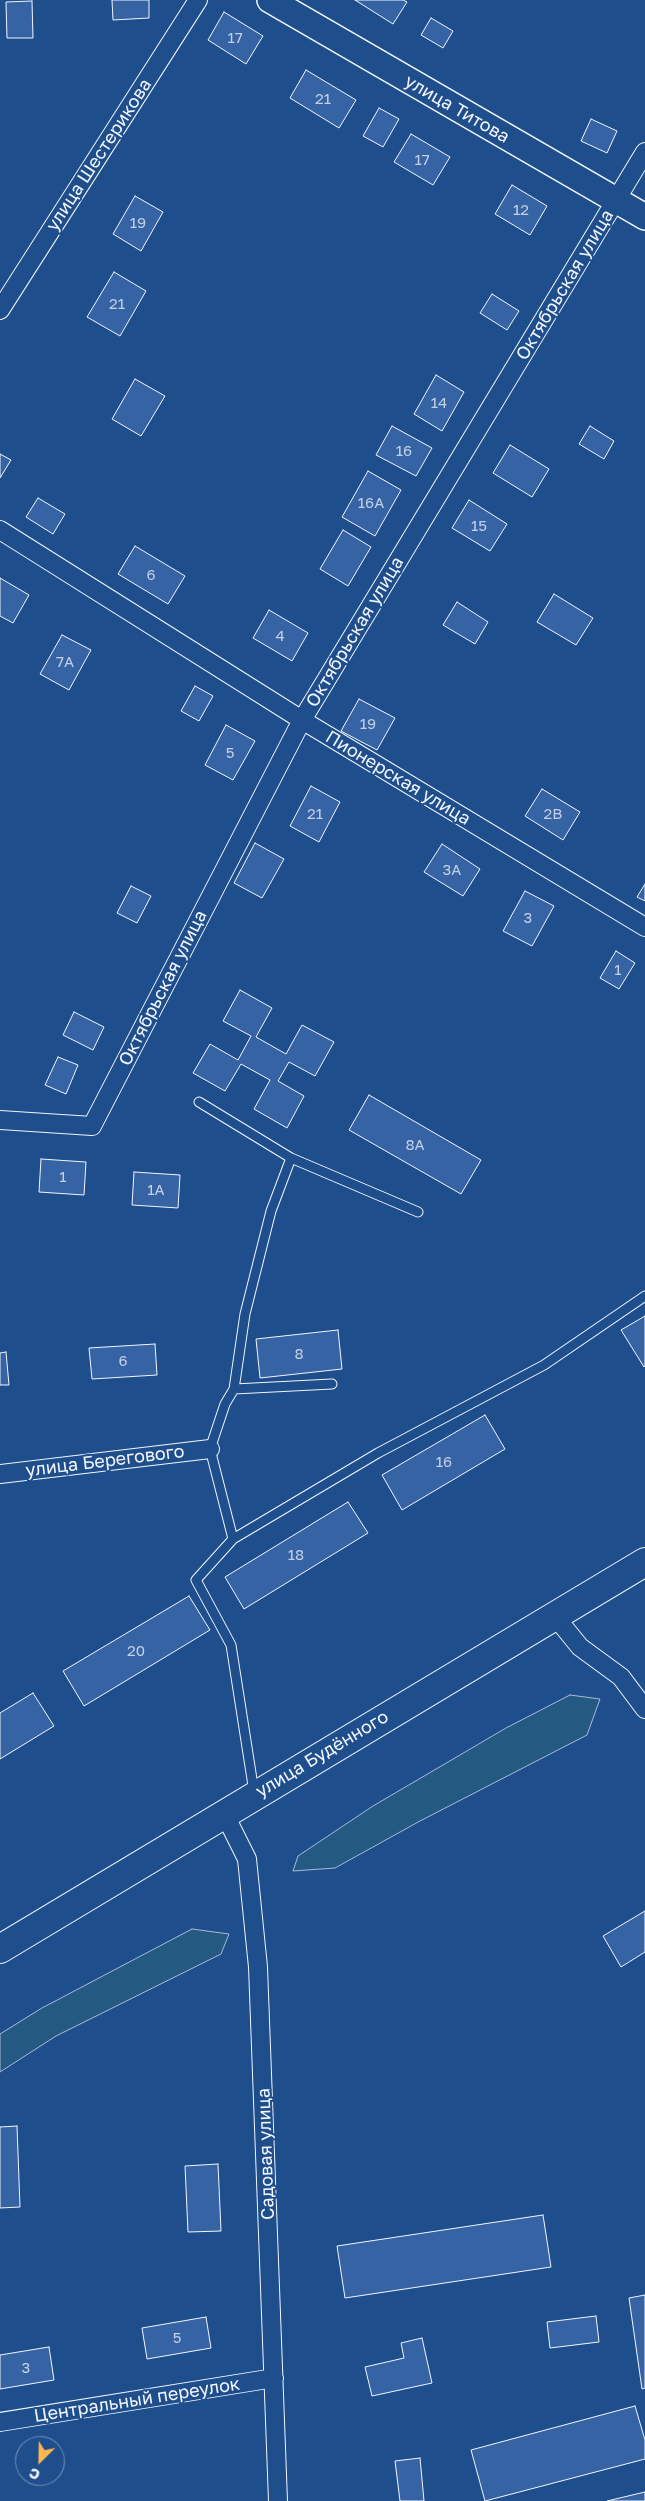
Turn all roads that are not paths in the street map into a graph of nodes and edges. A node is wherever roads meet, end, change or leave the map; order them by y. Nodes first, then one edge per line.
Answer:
1 (198, 0) edge
2 (270, 0) edge
3 (645, 152) edge
4 (616, 201) junction
5 (645, 217) edge
6 (0, 310) edge
7 (0, 530) edge
8 (302, 720) junction
9 (645, 927) edge
10 (200, 1102) dead end
11 (0, 1120) edge
12 (291, 1158) junction
13 (418, 1212) dead end
14 (645, 1296) edge
15 (332, 1384) dead end
16 (234, 1389) junction
17 (210, 1449) junction
18 (0, 1474) edge
19 (233, 1539) junction
20 (645, 1562) edge
21 (554, 1615) junction
22 (645, 1709) edge
23 (254, 1794) junction
24 (224, 1813) junction
25 (0, 1949) edge
26 (274, 2378) junction
27 (0, 2422) edge
28 (278, 2501) edge

1 - 6 street, улица Шестерикова
2 - 4 street, улица Титова
3 - 4 street, Октябрьская улица
4 - 5 street, улица Титова
4 - 8 street, Октябрьская улица
7 - 8 street, Пионерская улица
8 - 9 street, Пионерская улица
8 - 11 street, Октябрьская улица
10 - 12 lane
12 - 13 lane
12 - 16 lane
14 - 19 lane
15 - 16 lane
16 - 17 lane
17 - 18 street, улица Берегового
17 - 19 lane
19 - 23 lane
20 - 21 main road, улица Будённого
21 - 22 street
21 - 23 main road, улица Будённого
23 - 24 main road, улица Будённого
24 - 25 main road, улица Будённого
24 - 26 street, Садовая улица
26 - 27 street, Центральный переулок
26 - 28 street, Садовая улица

